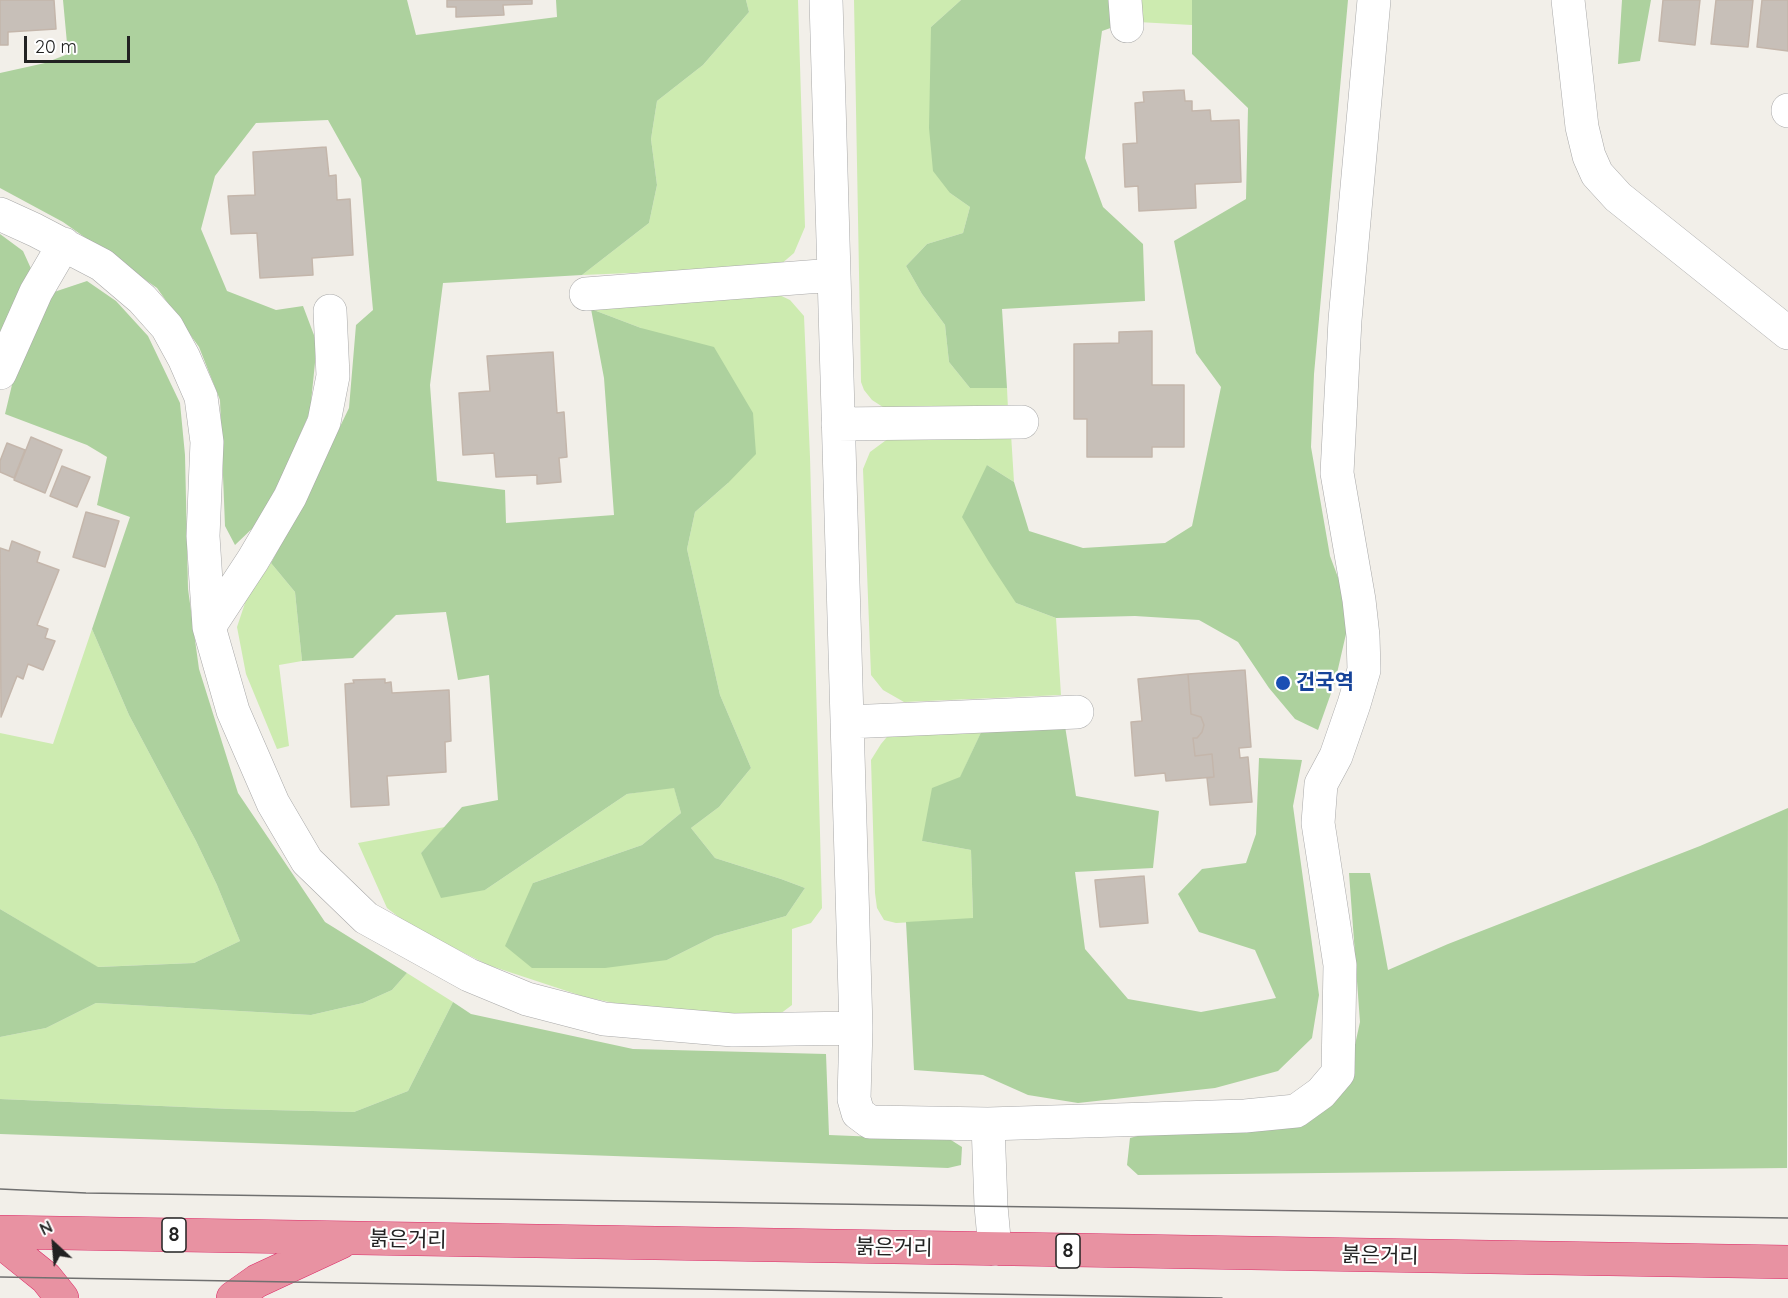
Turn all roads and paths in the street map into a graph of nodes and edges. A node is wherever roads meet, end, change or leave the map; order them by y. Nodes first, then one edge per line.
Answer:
1 (826, 0) edge
2 (1374, 0) edge
3 (1568, 0) edge
4 (0, 214) edge
5 (64, 244) junction
6 (834, 275) junction
7 (586, 294) dead end
8 (330, 311) dead end
9 (1788, 333) edge
10 (0, 373) edge
11 (1022, 422) dead end
12 (838, 424) junction
13 (209, 627) junction
14 (1077, 712) dead end
15 (847, 722) junction
16 (856, 1028) junction
17 (988, 1124) junction
18 (0, 1232) edge
19 (348, 1239) junction
20 (0, 1241) edge
21 (995, 1250) junction
22 (1788, 1262) edge
23 (62, 1298) edge
24 (233, 1298) edge

1 - 6 street
2 - 17 street
3 - 9 street
4 - 5 street
5 - 10 street
5 - 13 street
6 - 7 street
6 - 12 street
8 - 13 street
11 - 12 street
12 - 15 street
13 - 16 street
14 - 15 street
15 - 16 street
16 - 17 street
17 - 21 street
18 - 19 highway, 붉은거리 / 8
19 - 21 highway, 붉은거리 / 8
19 - 24 highway
20 - 23 highway
21 - 22 highway, 붉은거리 / 8

